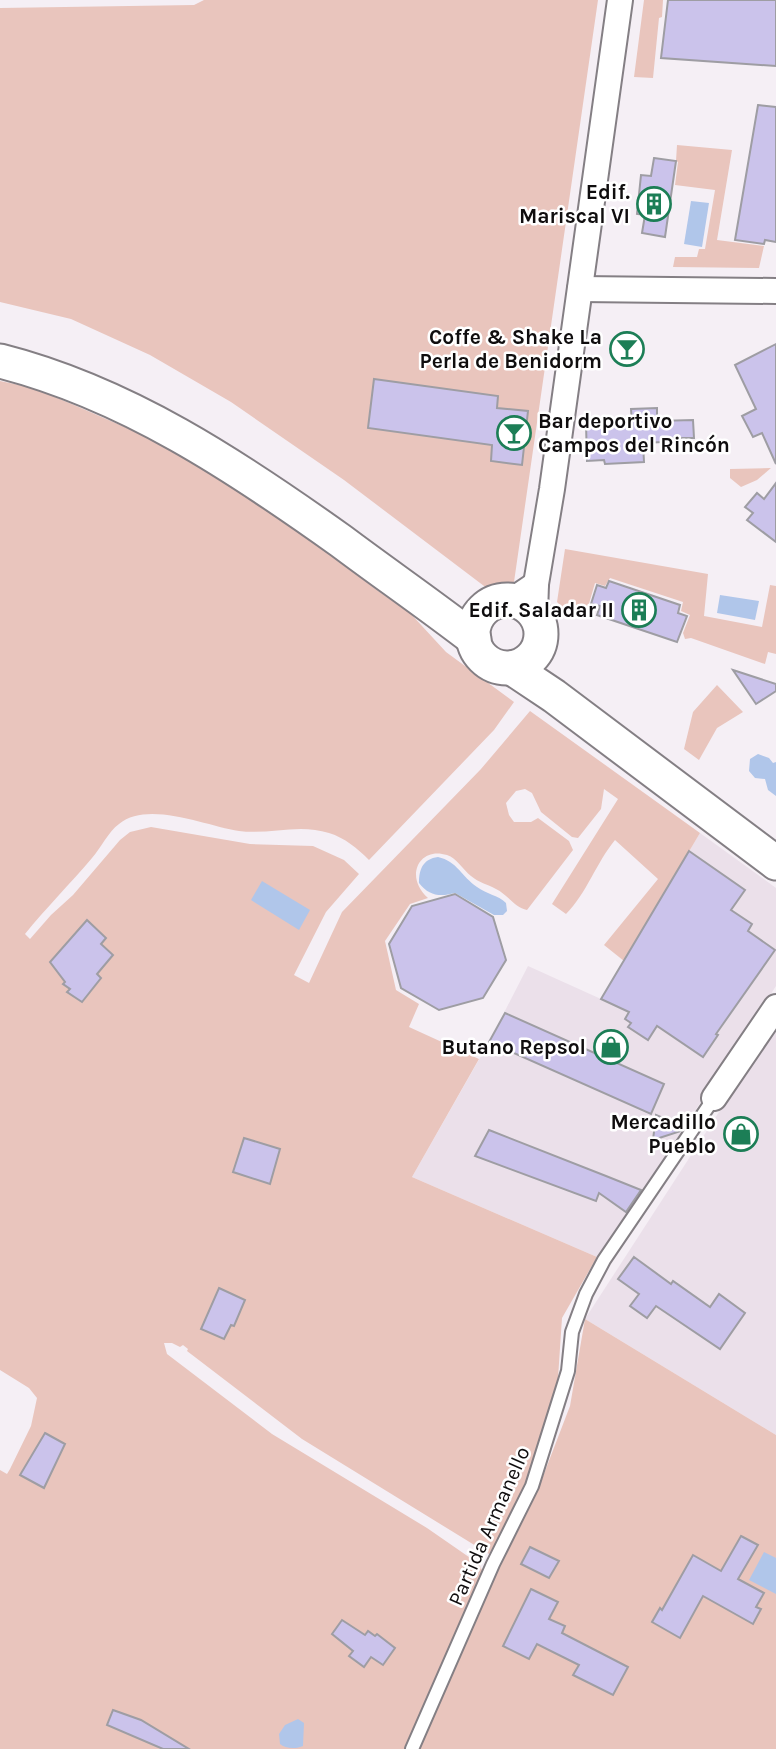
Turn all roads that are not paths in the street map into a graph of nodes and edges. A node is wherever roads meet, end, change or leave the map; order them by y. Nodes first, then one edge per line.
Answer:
1 (620, 0) edge
2 (580, 289) junction
3 (776, 291) edge
4 (0, 361) edge
5 (508, 609) junction
6 (524, 659) junction
7 (776, 863) edge
8 (776, 1007) edge
9 (714, 1098) joint
10 (412, 1749) edge

1 - 2 street
2 - 3 street
2 - 5 street
4 - 5 street
5 - 6 street
5 - 6 street
6 - 7 street
8 - 9 street
9 - 10 lane, Partida Armanello

